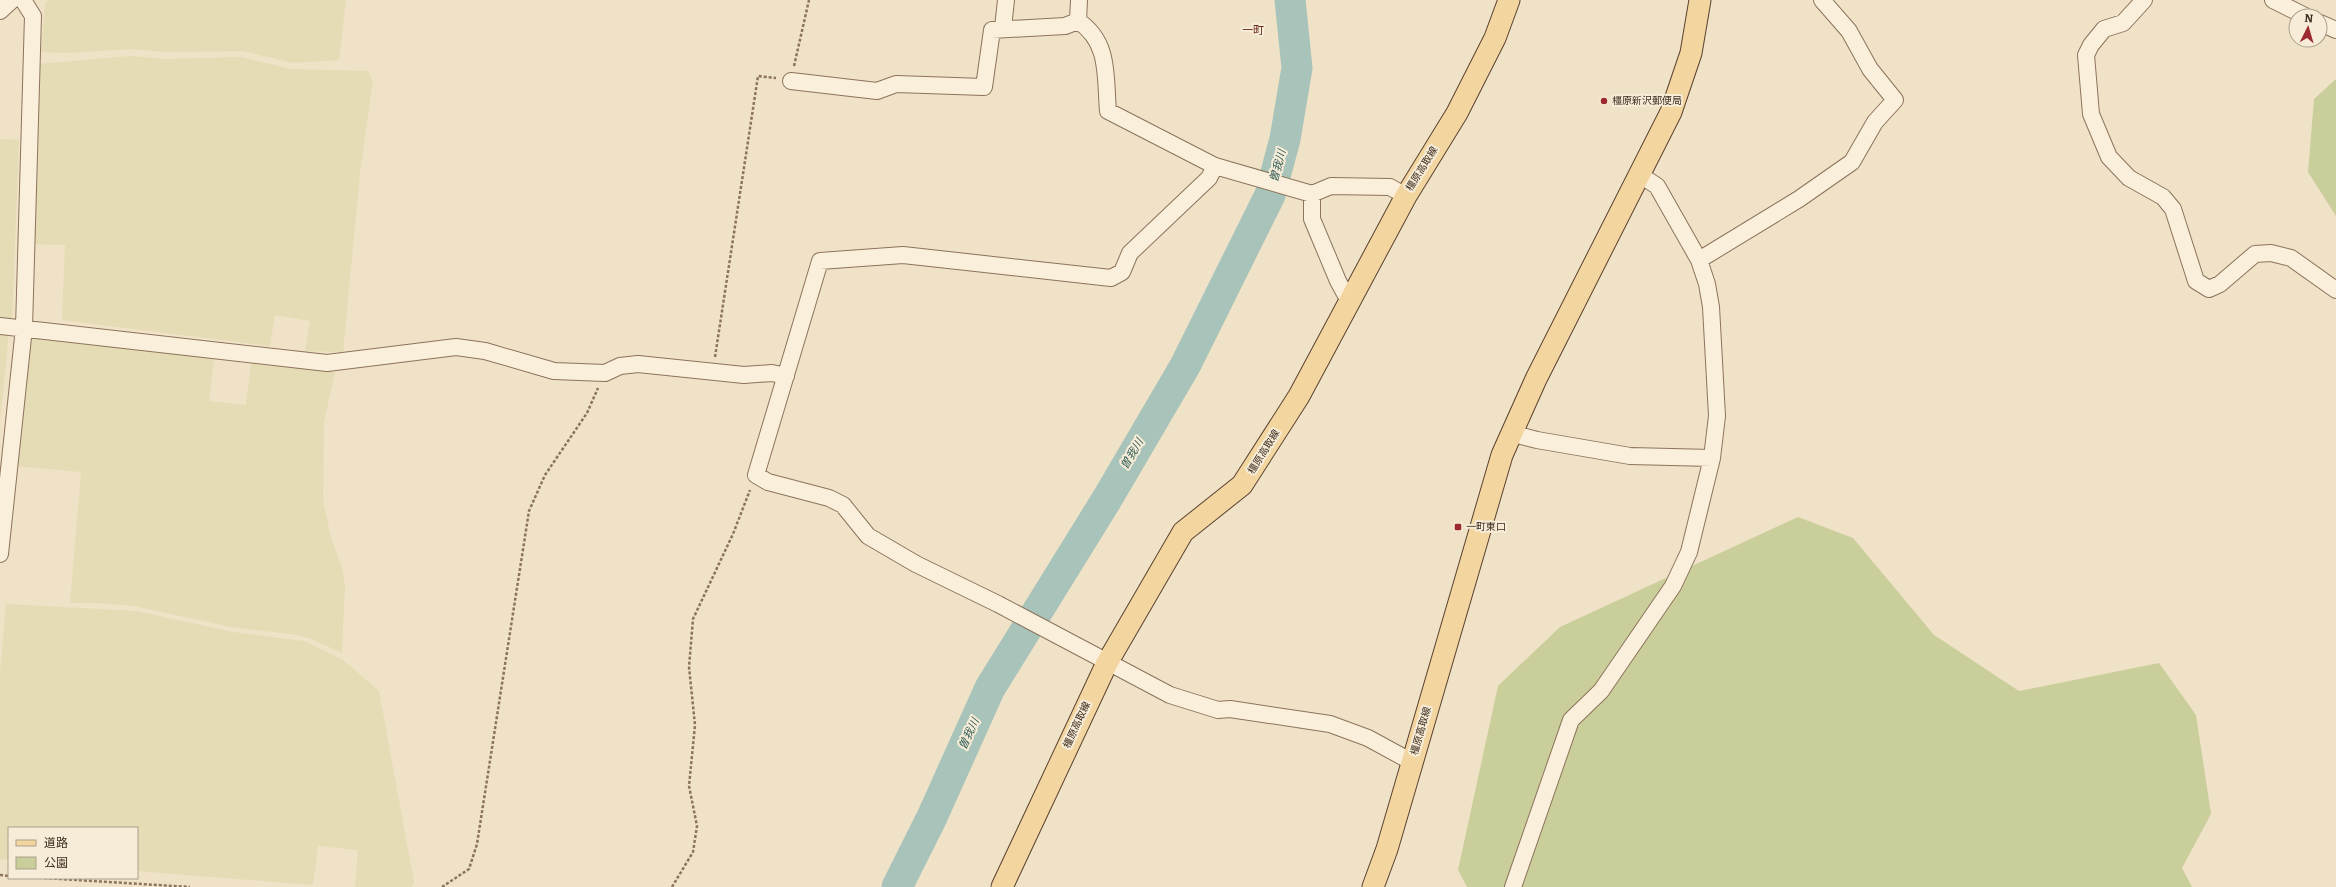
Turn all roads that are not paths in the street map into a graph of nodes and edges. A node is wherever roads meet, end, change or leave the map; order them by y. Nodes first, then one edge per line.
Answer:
1 (12, 0) edge
2 (23, 0) edge
3 (1006, 0) edge
4 (1079, 0) edge
5 (1509, 0) edge
6 (1700, 0) edge
7 (1822, 0) edge
8 (2144, 0) edge
9 (2273, 0) edge
10 (2290, 8) edge
11 (0, 11) edge
12 (1078, 21) junction
13 (1003, 28) junction
14 (792, 81) road end
15 (1215, 166) junction
16 (1640, 176) junction
17 (1308, 192) junction
18 (1406, 196) junction
19 (1699, 260) junction
20 (2336, 290) edge
21 (1350, 303) junction
22 (0, 326) edge
23 (24, 328) junction
24 (786, 376) junction
25 (1510, 433) junction
26 (1712, 458) junction
27 (0, 554) edge
28 (1107, 662) junction
29 (1412, 762) junction
30 (1002, 887) edge
31 (1373, 887) edge
32 (1513, 887) edge

1 - 11 street
2 - 23 street
3 - 13 street
4 - 12 street
5 - 18 main road, 橿原高取線
6 - 16 main road, 橿原高取線
7 - 19 street
8 - 20 street
9 - 10 street
12 - 13 street
12 - 15 street
13 - 14 street
15 - 17 street
15 - 24 street
16 - 19 street
16 - 25 main road, 橿原高取線
17 - 18 street
17 - 21 street
18 - 21 main road, 橿原高取線
19 - 26 street
21 - 28 main road, 橿原高取線
22 - 23 street
23 - 24 street
23 - 27 street
24 - 28 street
25 - 26 street
25 - 29 main road, 橿原高取線
26 - 32 street
28 - 29 street
28 - 30 main road, 橿原高取線
29 - 31 main road, 橿原高取線

